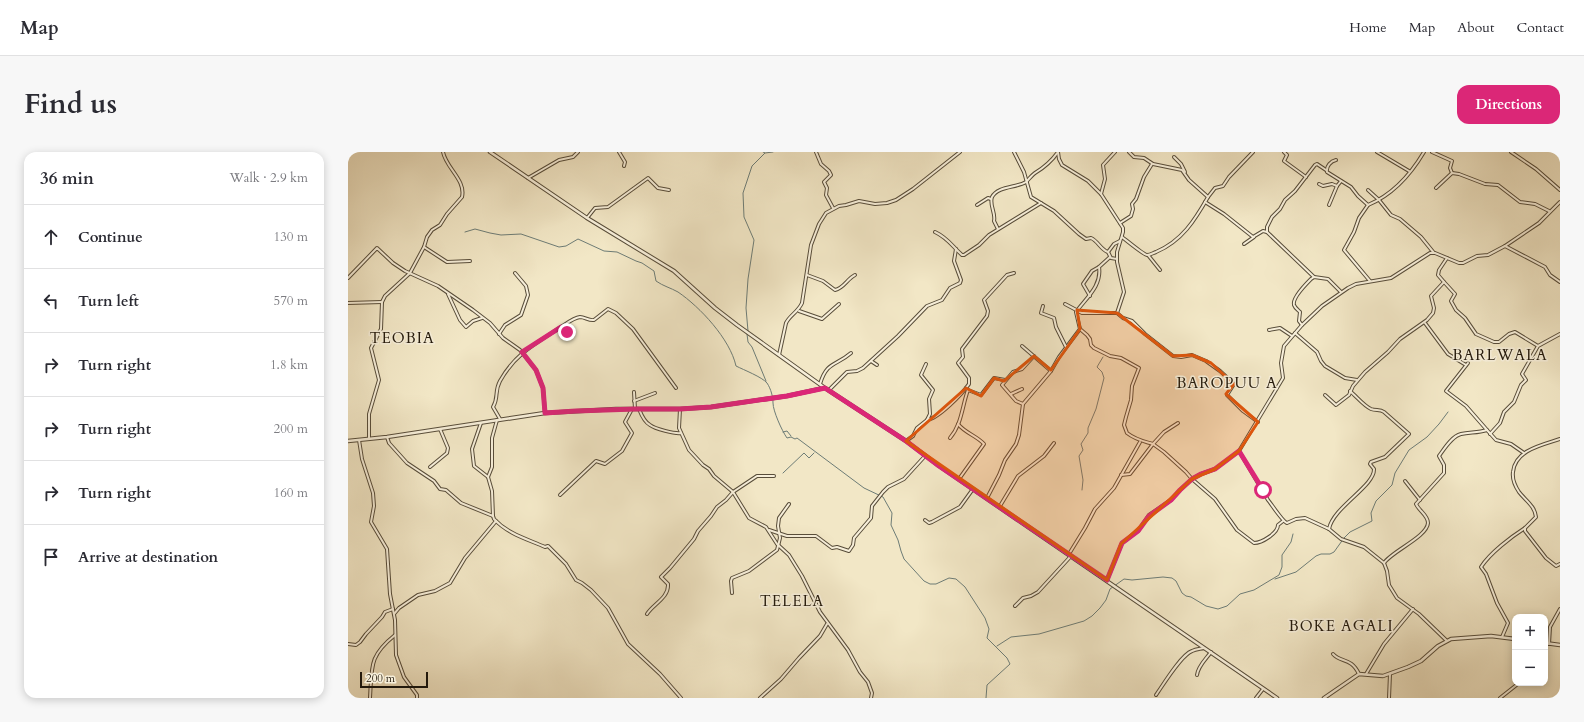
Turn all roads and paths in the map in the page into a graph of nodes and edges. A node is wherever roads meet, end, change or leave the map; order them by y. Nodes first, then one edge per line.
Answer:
1 (443, 152) edge
2 (490, 152) edge
3 (578, 152) edge
4 (619, 152) edge
5 (816, 152) edge
6 (960, 152) edge
7 (1014, 152) edge
8 (1058, 152) edge
9 (1115, 152) edge
10 (1129, 152) edge
11 (1253, 152) edge
12 (1284, 152) edge
13 (1377, 152) edge
14 (1424, 152) edge
15 (1432, 152) edge
16 (1511, 152) edge
17 (1174, 157) dead end
18 (1336, 160) dead end
19 (1153, 164) junction
20 (624, 166) dead end
21 (1326, 170) junction
22 (1410, 171) junction
23 (1185, 173) junction
24 (1452, 173) junction
25 (1306, 177) junction
26 (528, 178) junction
27 (1026, 181) junction
28 (1341, 182) junction
29 (1320, 184) dead end
30 (1337, 186) junction
31 (1436, 188) dead end
32 (669, 190) dead end
33 (1368, 190) dead end
34 (1560, 190) edge
35 (1101, 194) junction
36 (1208, 197) junction
37 (991, 199) junction
38 (1379, 200) junction
39 (1205, 202) junction
40 (1560, 202) edge
41 (1041, 203) junction
42 (1329, 204) dead end
43 (977, 205) dead end
44 (1368, 205) junction
45 (833, 208) junction
46 (1549, 211) junction
47 (587, 218) junction
48 (1120, 223) junction
49 (998, 229) junction
50 (935, 232) dead end
51 (1267, 232) junction
52 (1122, 237) junction
53 (1255, 237) junction
54 (1120, 240) junction
55 (1244, 244) dead end
56 (1505, 246) junction
57 (424, 247) junction
58 (956, 249) junction
59 (1108, 252) junction
60 (1435, 254) junction
61 (1147, 255) junction
62 (1110, 257) junction
63 (1447, 258) junction
64 (1117, 259) junction
65 (470, 261) dead end
66 (1099, 266) junction
67 (1160, 270) dead end
68 (410, 273) junction
69 (515, 273) dead end
70 (1014, 273) dead end
71 (807, 275) junction
72 (855, 275) dead end
73 (1314, 277) junction
74 (348, 278) edge
75 (1370, 282) junction
76 (1444, 282) junction
77 (1560, 282) edge
78 (1340, 292) junction
79 (448, 293) junction
80 (1090, 297) junction
81 (382, 302) junction
82 (348, 303) edge
83 (839, 304) dead end
84 (1065, 304) dead end
85 (1043, 306) dead end
86 (1077, 310) junction
87 (798, 311) junction
88 (1117, 314) junction
89 (482, 318) junction
90 (1425, 323) junction
91 (1302, 325) junction
92 (561, 327) junction
93 (1080, 329) junction
94 (1269, 330) dead end
95 (567, 332) dead end
96 (1295, 333) junction
97 (499, 334) junction
98 (1560, 334) edge
99 (1292, 336) junction
100 (1022, 346) dead end
101 (1538, 346) junction
102 (1066, 348) junction
103 (522, 352) junction
104 (851, 353) dead end
105 (780, 356) junction
106 (1034, 356) junction
107 (871, 361) junction
108 (926, 364) dead end
109 (877, 365) dead end
110 (1051, 371) junction
111 (1005, 380) junction
112 (1357, 380) junction
113 (820, 384) junction
114 (676, 388) dead end
115 (825, 388) junction
116 (966, 388) junction
117 (1022, 389) dead end
118 (829, 390) junction
119 (968, 390) junction
120 (1350, 391) junction
121 (634, 392) dead end
122 (655, 393) dead end
123 (1011, 394) junction
124 (1325, 395) dead end
125 (634, 401) junction
126 (1023, 404) junction
127 (634, 409) junction
128 (639, 409) junction
129 (680, 409) junction
130 (545, 413) junction
131 (499, 420) junction
132 (927, 420) junction
133 (1258, 422) junction
134 (482, 423) junction
135 (1178, 423) dead end
136 (958, 424) junction
137 (440, 429) junction
138 (1487, 430) junction
139 (681, 432) junction
140 (1490, 434) junction
141 (387, 437) junction
142 (950, 438) dead end
143 (1560, 439) edge
144 (359, 440) junction
145 (369, 440) junction
146 (348, 441) edge
147 (906, 441) junction
148 (1140, 442) junction
149 (1054, 443) dead end
150 (1153, 444) junction
151 (1239, 451) junction
152 (1524, 453) junction
153 (925, 456) junction
154 (430, 467) dead end
155 (1121, 475) junction
156 (774, 476) dead end
157 (488, 477) junction
158 (958, 479) junction
159 (1192, 479) junction
160 (1405, 482) dead end
161 (973, 489) junction
162 (733, 492) junction
163 (560, 495) dead end
164 (987, 498) junction
165 (1420, 500) junction
166 (789, 504) dead end
167 (1000, 506) junction
168 (493, 516) junction
169 (925, 520) dead end
170 (496, 521) junction
171 (1283, 522) junction
172 (1525, 528) junction
173 (1329, 529) junction
174 (769, 530) junction
175 (779, 533) junction
176 (779, 545) junction
177 (1070, 555) junction
178 (1384, 563) junction
179 (1560, 564) edge
180 (1107, 580) junction
181 (732, 593) dead end
182 (1015, 606) dead end
183 (393, 609) junction
184 (1413, 609) junction
185 (1560, 609) edge
186 (394, 614) junction
187 (647, 614) dead end
188 (828, 624) junction
189 (395, 635) junction
190 (1502, 637) junction
191 (1512, 639) edge
192 (1447, 641) junction
193 (348, 644) edge
194 (1549, 644) joint
195 (1560, 645) edge
196 (1206, 648) junction
197 (1212, 652) junction
198 (1333, 654) dead end
199 (1359, 674) junction
200 (1366, 674) junction
201 (1390, 674) junction
202 (1197, 675) dead end
203 (1515, 686) edge
204 (1263, 689) junction
205 (1156, 695) dead end
206 (370, 698) edge
207 (417, 698) edge
208 (682, 698) edge
209 (760, 698) edge
210 (872, 698) edge
211 (1256, 698) edge
212 (1277, 698) edge
213 (1324, 698) edge
214 (1389, 698) edge
215 (1500, 698) edge

1 - 57 street
2 - 26 street
3 - 26 street
4 - 20 street
5 - 45 street
6 - 45 street
7 - 27 street
8 - 27 street
8 - 35 street
9 - 35 street
10 - 19 street
11 - 36 street
12 - 25 street
13 - 22 street
14 - 22 street
15 - 24 street
16 - 34 street
17 - 23 street
18 - 21 street
19 - 23 street
19 - 48 street
21 - 25 street
21 - 28 street
22 - 38 street
23 - 36 street
24 - 31 street
24 - 46 street
25 - 51 street
26 - 47 street
27 - 37 street
27 - 41 street
28 - 30 street
28 - 44 street
29 - 30 street
30 - 42 street
32 - 47 street
33 - 38 street
35 - 48 street
36 - 39 street
37 - 43 street
37 - 49 street
38 - 44 street
38 - 60 street
39 - 53 street
39 - 61 street
40 - 46 street
41 - 49 street
41 - 59 street
44 - 75 street
45 - 71 street
46 - 56 street
47 - 105 street
48 - 52 street
49 - 58 street
50 - 58 street
51 - 53 street
51 - 73 street
52 - 54 street
52 - 61 street
53 - 55 street
54 - 59 street
54 - 64 street
56 - 63 street
56 - 77 street
57 - 65 street
57 - 68 street
58 - 107 street
59 - 62 street
60 - 63 street
60 - 75 street
61 - 67 street
62 - 64 street
62 - 66 street
63 - 76 street
64 - 88 street
66 - 80 street
66 - 80 street
68 - 74 street
68 - 79 street
68 - 81 street
69 - 97 street
70 - 116 street
71 - 72 street
71 - 87 street
73 - 78 street
73 - 91 street
75 - 78 street
76 - 90 street
76 - 101 street
78 - 91 street
79 - 89 street
79 - 89 street
80 - 86 street
81 - 82 street
81 - 145 street
83 - 87 street
84 - 86 street
85 - 102 street
86 - 88 street
86 - 93 street
87 - 105 street
88 - 133 street
89 - 97 street
90 - 112 street
90 - 138 street
91 - 96 street
92 - 95 street
92 - 103 street
92 - 114 street
93 - 102 street
93 - 148 street
94 - 99 street
96 - 99 street
96 - 112 street
97 - 103 street
98 - 101 street
99 - 133 street
100 - 106 street
101 - 140 street
102 - 110 street
103 - 130 street
103 - 131 street
104 - 113 street
105 - 113 street
106 - 110 street
106 - 111 street
107 - 109 street
107 - 118 street
108 - 132 street
110 - 126 street
111 - 119 street
111 - 123 street
112 - 120 street
113 - 115 street
115 - 118 street
115 - 129 street
116 - 119 street
116 - 132 street
117 - 123 street
118 - 147 street
119 - 136 street
120 - 124 street
120 - 173 street
121 - 125 street
122 - 125 street
123 - 126 street
125 - 127 street
126 - 164 street
127 - 128 street
127 - 130 street
127 - 163 street
128 - 129 street
128 - 139 street
129 - 139 street
130 - 131 street
131 - 134 street
131 - 157 street
132 - 147 street
133 - 151 street
134 - 137 street
134 - 157 street
135 - 150 street
136 - 142 street
136 - 158 street
137 - 141 street
137 - 154 street
138 - 140 street
138 - 165 street
139 - 162 street
140 - 152 street
141 - 145 street
141 - 168 street
143 - 152 street
144 - 145 street
144 - 146 street
144 - 183 street
147 - 153 street
148 - 150 street
148 - 155 street
149 - 167 street
150 - 155 street
150 - 159 street
151 - 159 street
151 - 171 street
152 - 172 street
153 - 158 street
153 - 175 street
155 - 177 street
156 - 162 street
157 - 168 street
158 - 161 street
159 - 171 street
159 - 180 street
160 - 165 street
161 - 164 street
161 - 169 street
162 - 174 street
162 - 187 street
164 - 167 street
165 - 178 street
166 - 175 street
167 - 177 street
168 - 170 street
170 - 186 street
170 - 208 street
171 - 173 street
172 - 179 street
172 - 190 street
173 - 178 street
174 - 175 street
174 - 176 street
175 - 176 street
176 - 181 street
176 - 188 street
177 - 180 street
177 - 182 street
178 - 184 street
180 - 196 street
183 - 186 street
183 - 193 street
184 - 192 street
184 - 200 street
185 - 194 street
186 - 189 street
188 - 209 street
188 - 210 street
189 - 206 street
189 - 207 street
190 - 191 street
190 - 192 street
192 - 201 street
194 - 195 street
196 - 197 street
196 - 205 street
197 - 202 street
197 - 204 street
198 - 199 street
199 - 200 street
199 - 213 street
200 - 201 street
201 - 214 street
203 - 215 street
204 - 211 street
204 - 212 street

